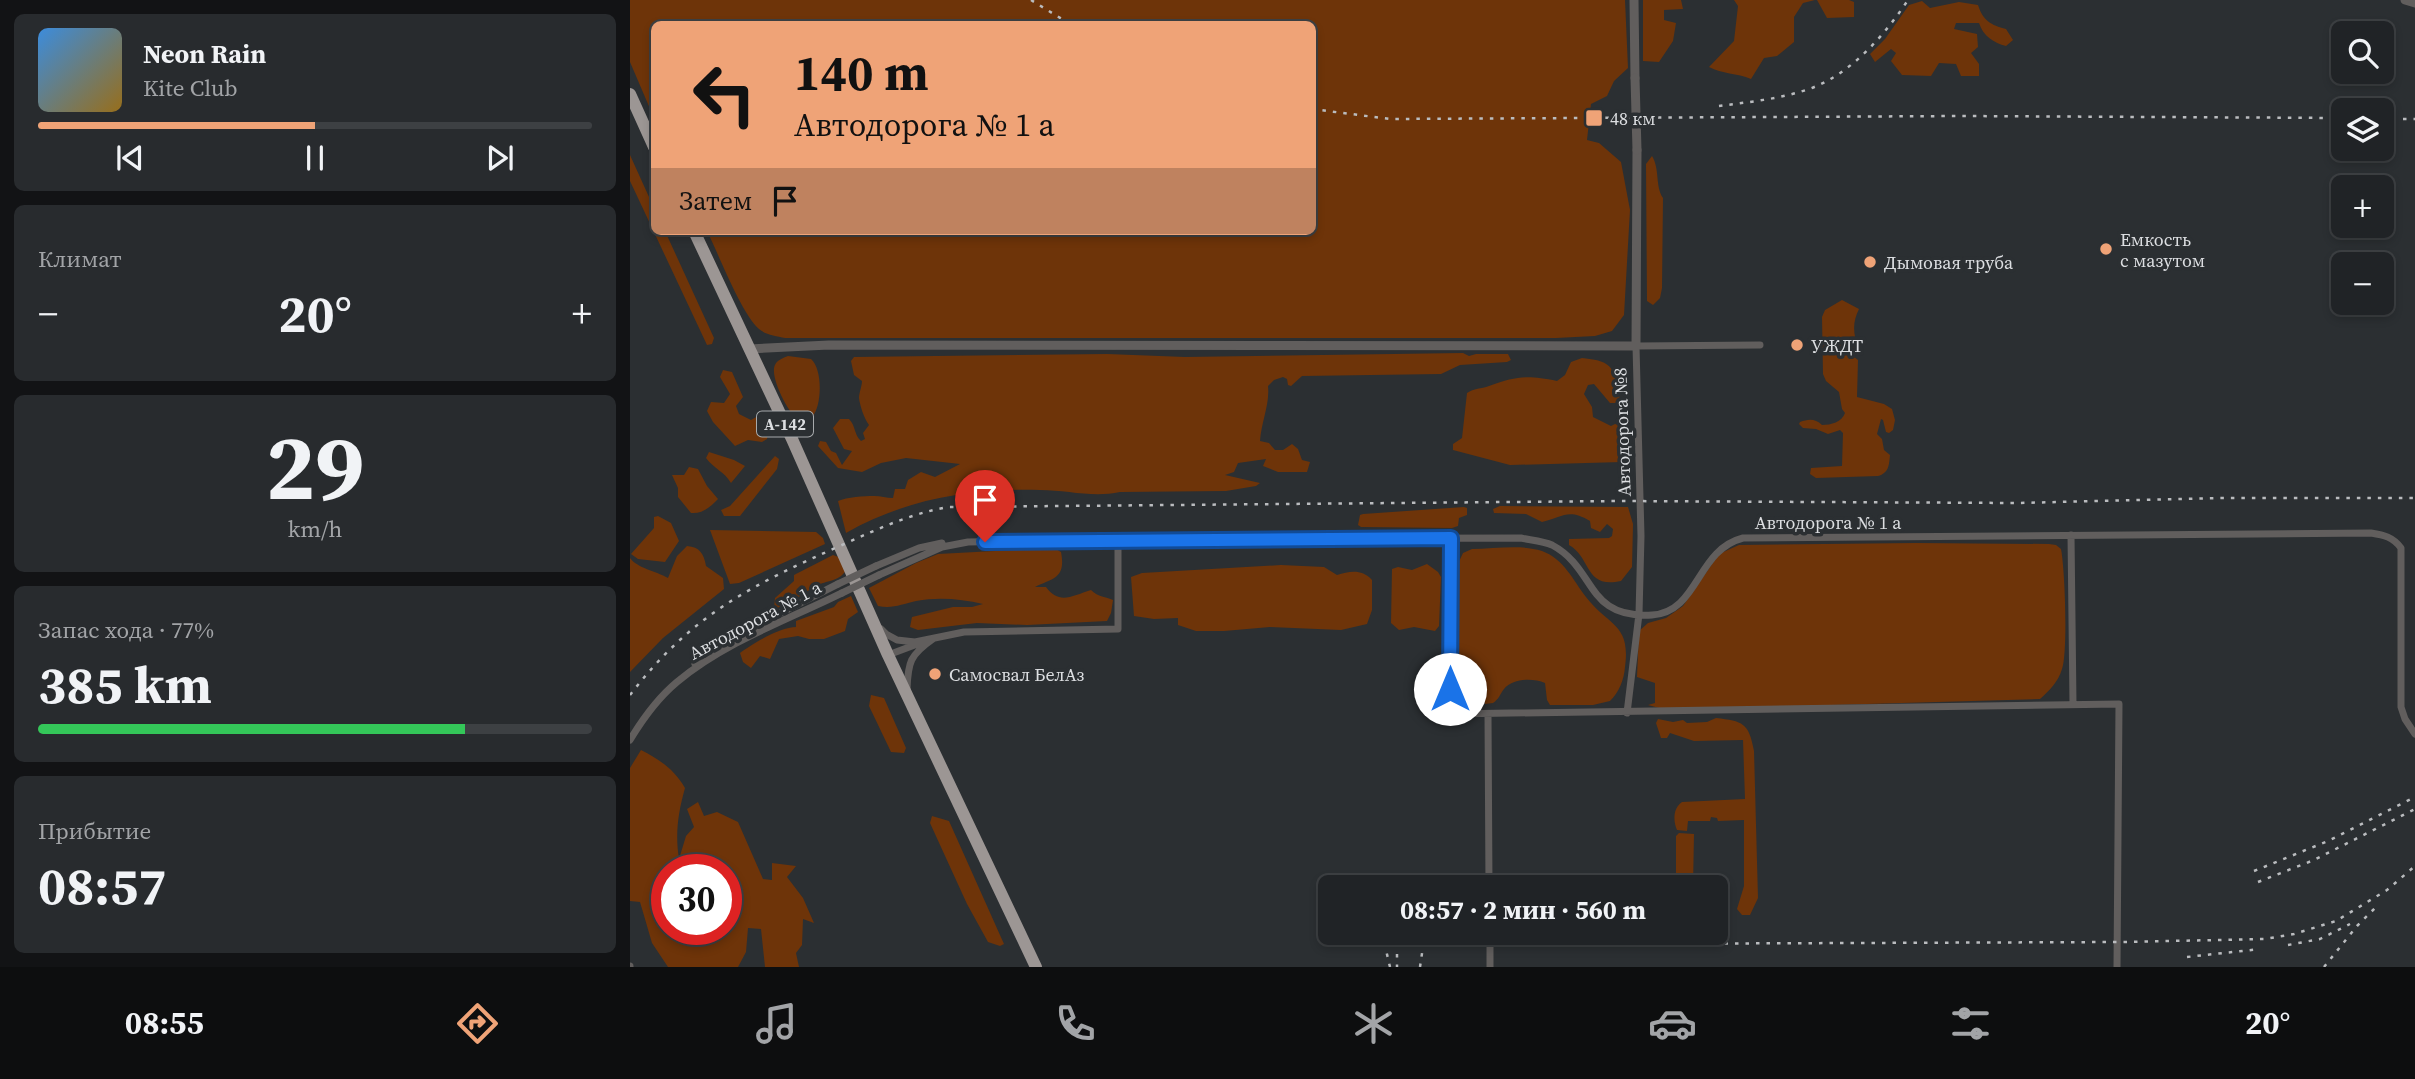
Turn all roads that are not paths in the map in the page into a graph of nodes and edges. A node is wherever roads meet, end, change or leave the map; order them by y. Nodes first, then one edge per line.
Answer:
1 (1634, 0) edge
2 (2405, 0) edge
3 (2415, 3) edge
4 (630, 94) edge
5 (651, 140) edge
6 (696, 235) edge
7 (1760, 345) dead end
8 (1636, 346) junction
9 (749, 349) junction
10 (2071, 535) junction
11 (1451, 538) junction
12 (1118, 539) junction
13 (968, 542) junction
14 (1639, 614) junction
15 (872, 618) junction
16 (937, 637) junction
17 (888, 655) junction
18 (675, 684) junction
19 (907, 696) junction
20 (2073, 704) junction
21 (1488, 713) junction
22 (1627, 713) junction
23 (2415, 734) edge
24 (630, 740) edge
25 (1489, 875) edge
26 (1490, 945) edge
27 (1035, 967) edge
28 (1490, 967) edge
29 (2117, 967) edge

1 - 8 street, Автодорога №8, bridge
2 - 3 street
4 - 5 highway
6 - 9 highway, А-142
7 - 8 street
8 - 9 street
8 - 14 street, Автодорога №8
9 - 15 highway, А-142
10 - 14 street, Автодорога № 1 а
10 - 20 street
10 - 23 street, Автодорога № 1 а
11 - 12 street, Автодорога № 1 а
11 - 14 street, Автодорога № 1 а
11 - 21 street
12 - 13 street, Автодорога № 1 а
12 - 16 street
13 - 18 street, Автодорога № 1 а, bridge
13 - 18 street, bridge
14 - 22 street, Автодорога №8
15 - 16 street
15 - 17 highway, А-142
16 - 17 street
16 - 19 street
17 - 19 highway, А-142
18 - 24 street, Автодорога № 1 а
19 - 27 highway, А-142
20 - 22 street
20 - 29 street
21 - 22 street
21 - 25 street
26 - 28 street

